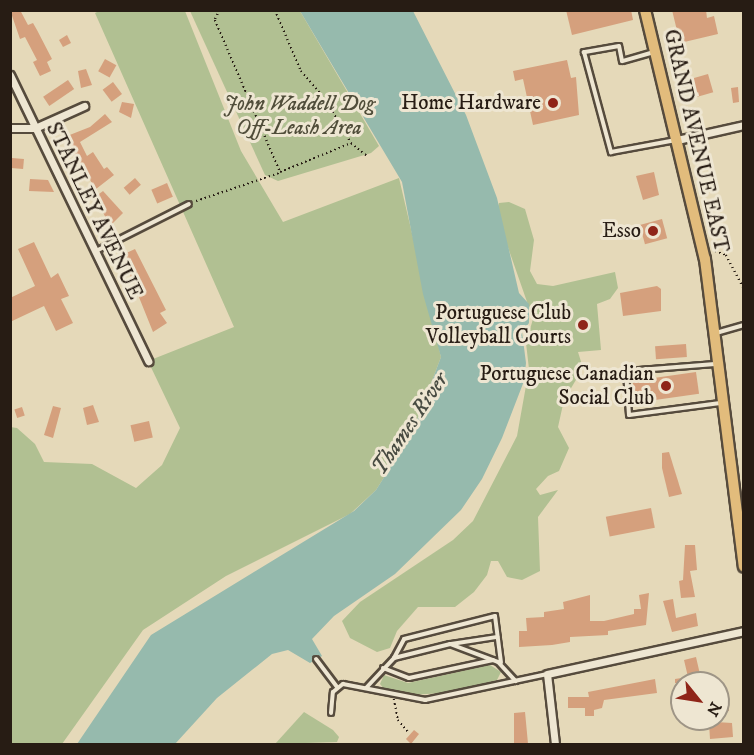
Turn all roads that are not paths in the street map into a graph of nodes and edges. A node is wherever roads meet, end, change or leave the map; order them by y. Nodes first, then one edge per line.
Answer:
1 (645, 10) edge
2 (654, 52) junction
3 (10, 75) edge
4 (84, 106) dead end
5 (744, 125) edge
6 (10, 128) edge
7 (35, 128) junction
8 (677, 140) junction
9 (189, 204) road end
10 (96, 251) junction
11 (744, 325) edge
12 (715, 333) junction
13 (148, 361) dead end
14 (719, 363) junction
15 (724, 403) junction
16 (744, 567) edge
17 (744, 631) edge
18 (497, 637) junction
19 (450, 644) junction
20 (394, 658) junction
21 (316, 659) dead end
22 (494, 660) junction
23 (502, 665) junction
24 (383, 668) junction
25 (547, 674) junction
26 (516, 681) junction
27 (337, 687) junction
28 (366, 688) junction
29 (331, 713) dead end
30 (555, 744) edge

1 - 2 main road, GRAND AVENUE EAST
2 - 8 main road, GRAND AVENUE EAST
2 - 8 lane
3 - 7 street, STANLEY AVENUE
4 - 7 street
5 - 8 street
6 - 7 street
7 - 10 street, STANLEY AVENUE
8 - 12 main road, GRAND AVENUE EAST
9 - 10 lane
10 - 13 street, STANLEY AVENUE
11 - 12 lane
12 - 14 main road, GRAND AVENUE EAST
14 - 15 main road, GRAND AVENUE EAST
14 - 15 lane
15 - 16 main road, GRAND AVENUE EAST
17 - 25 street
18 - 19 lane
18 - 20 lane
18 - 23 lane
19 - 20 lane
19 - 22 lane
20 - 24 lane
21 - 27 lane
22 - 23 lane
22 - 24 lane
23 - 26 lane
24 - 28 lane
25 - 26 lane
25 - 30 street
26 - 28 lane
27 - 28 lane
27 - 29 lane

